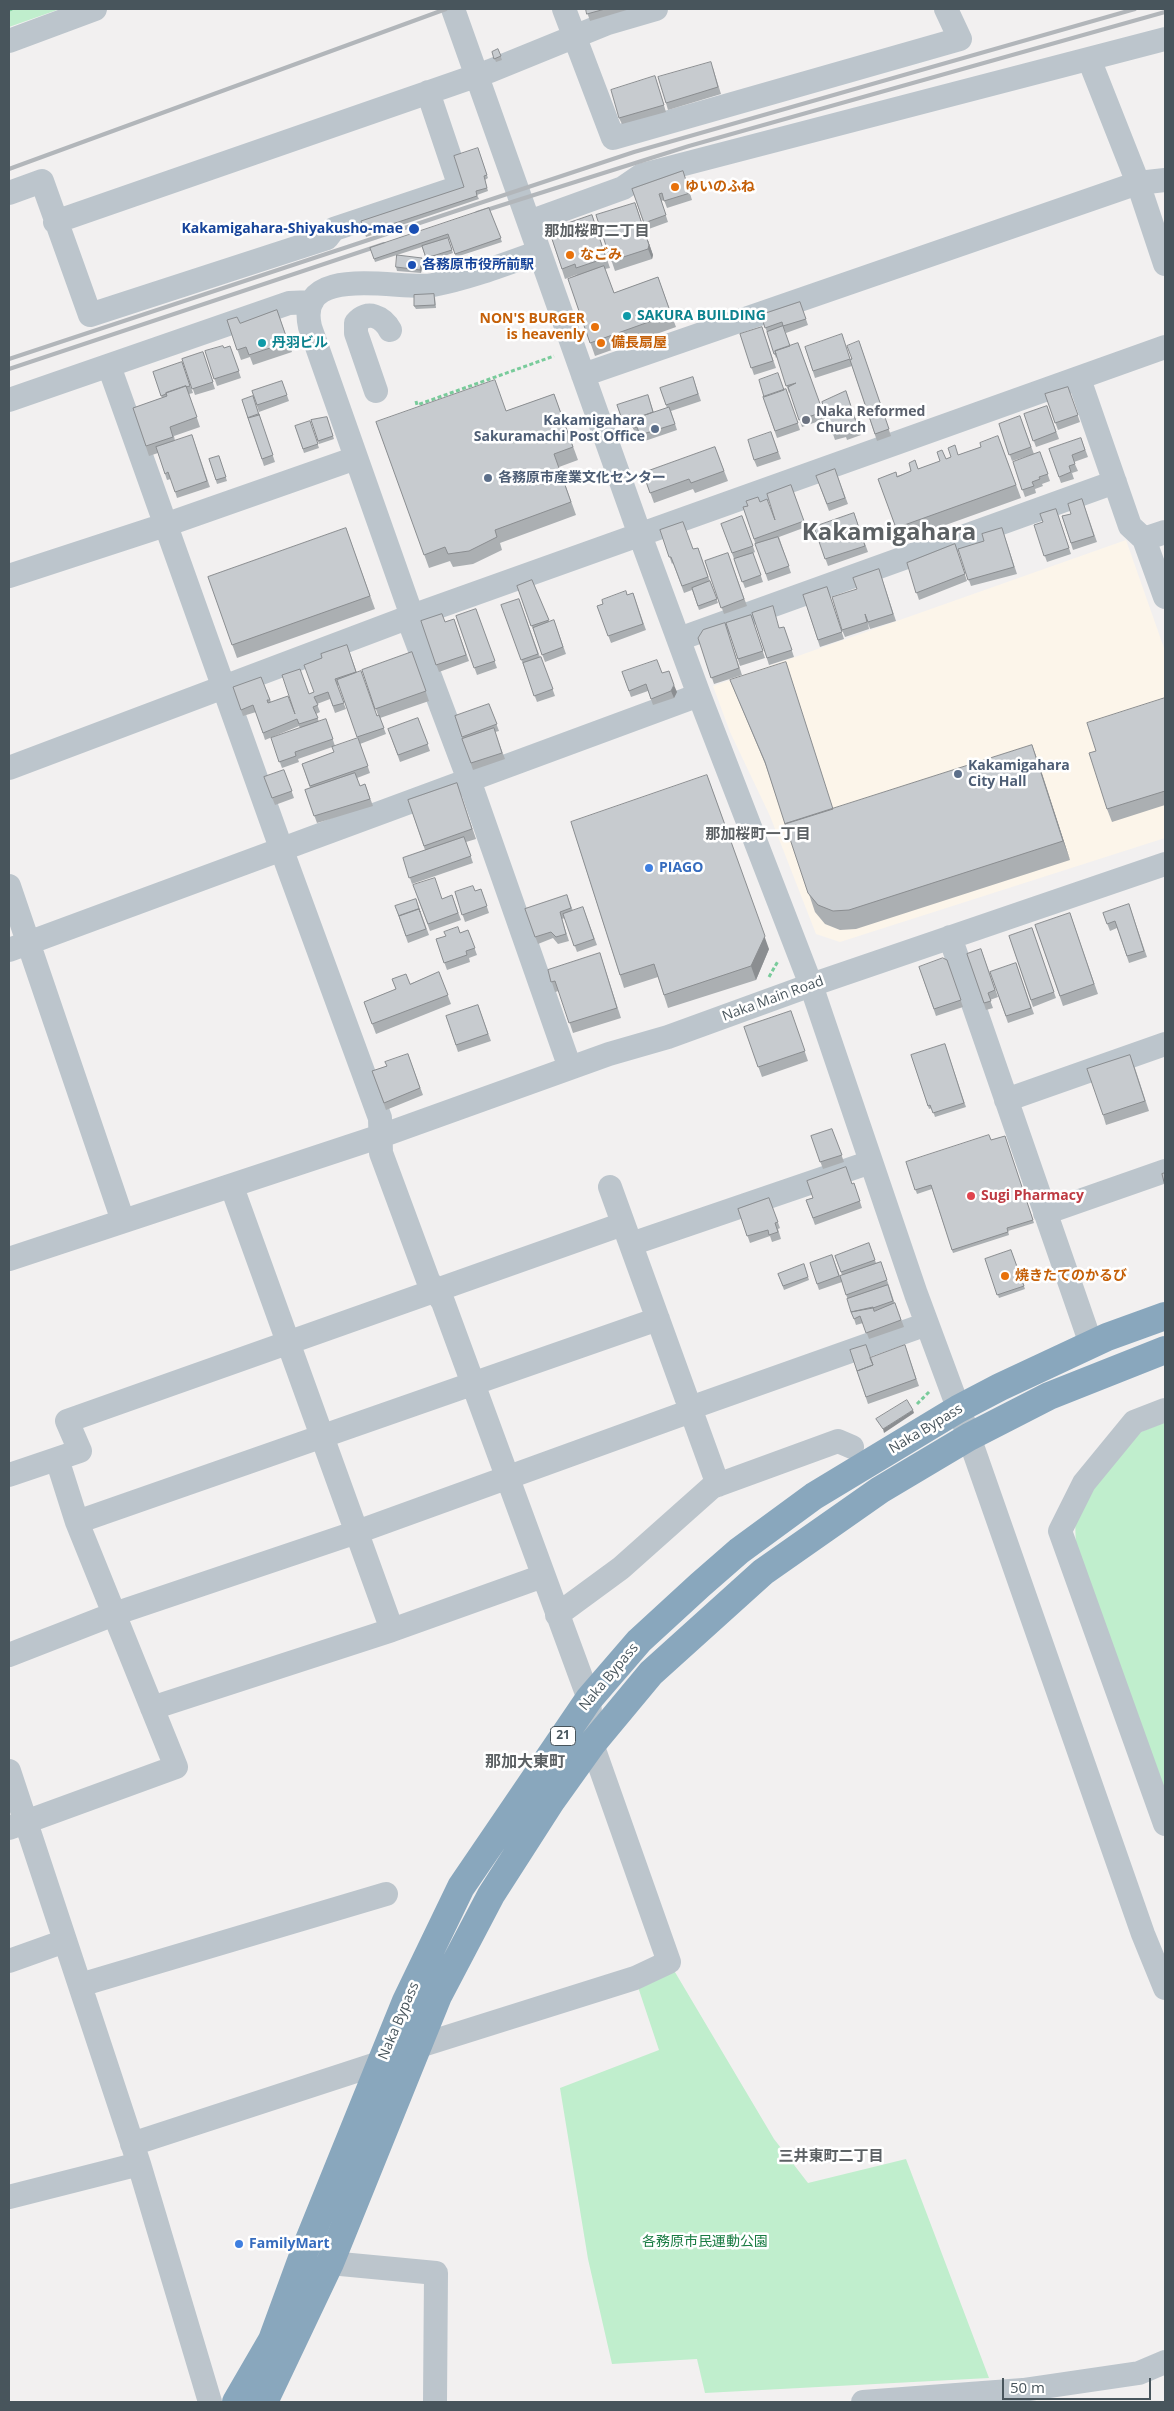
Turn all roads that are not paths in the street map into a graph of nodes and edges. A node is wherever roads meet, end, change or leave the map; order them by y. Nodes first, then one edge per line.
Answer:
1 (96, 9) edge
2 (453, 9) edge
3 (564, 9) edge
4 (656, 9) edge
5 (946, 9) edge
6 (575, 37) junction
7 (1165, 39) edge
8 (9, 41) edge
9 (1089, 59) junction
10 (477, 75) junction
11 (428, 92) junction
12 (1165, 180) edge
13 (1138, 183) junction
14 (9, 193) edge
15 (55, 222) junction
16 (529, 222) junction
17 (539, 252) junction
18 (1165, 264) edge
19 (312, 302) junction
20 (390, 330) dead end
21 (1165, 347) edge
22 (109, 366) junction
23 (583, 375) junction
24 (1078, 379) junction
25 (376, 391) dead end
26 (9, 400) edge
27 (356, 458) junction
28 (1115, 482) junction
29 (166, 525) junction
30 (640, 535) junction
31 (1155, 535) edge
32 (9, 576) edge
33 (1165, 597) edge
34 (410, 617) junction
35 (679, 639) junction
36 (223, 688) junction
37 (699, 695) junction
38 (9, 768) edge
39 (468, 780) junction
40 (281, 848) junction
41 (1165, 864) edge
42 (9, 886) edge
43 (950, 937) junction
44 (18, 946) edge
45 (811, 985) junction
46 (1165, 1044) edge
47 (570, 1068) junction
48 (1006, 1100) junction
49 (381, 1136) junction
50 (871, 1162) junction
51 (1165, 1172) edge
52 (232, 1186) junction
53 (610, 1187) dead end
54 (1045, 1213) junction
55 (124, 1221) junction
56 (627, 1234) junction
57 (9, 1259) edge
58 (436, 1291) junction
59 (1165, 1316) edge
60 (658, 1319) junction
61 (927, 1324) junction
62 (288, 1343) junction
63 (1091, 1344) junction
64 (1165, 1350) edge
65 (472, 1384) junction
66 (958, 1409) junction
67 (691, 1410) junction
68 (1165, 1410) edge
69 (323, 1437) junction
70 (969, 1437) junction
71 (852, 1447) dead end
72 (57, 1459) junction
73 (9, 1475) edge
74 (507, 1478) junction
75 (718, 1485) junction
76 (77, 1522) junction
77 (357, 1532) junction
78 (543, 1576) junction
79 (114, 1614) junction
80 (557, 1615) junction
81 (392, 1630) junction
82 (9, 1655) edge
83 (589, 1699) junction
84 (152, 1708) junction
85 (592, 1744) junction
86 (9, 1771) edge
87 (1165, 1824) edge
88 (17, 1825) edge
89 (386, 1894) dead end
90 (65, 1941) junction
91 (9, 1961) edge
92 (80, 1985) junction
93 (1165, 1988) edge
94 (419, 2046) junction
95 (380, 2064) junction
96 (136, 2154) junction
97 (9, 2197) edge
98 (330, 2263) junction
99 (1165, 2362) edge
100 (210, 2402) edge
101 (236, 2402) edge
102 (264, 2402) edge
103 (435, 2402) edge
104 (864, 2402) edge

1 - 8 street
2 - 10 street
3 - 6 street
4 - 6 street
5 - 6 street
6 - 10 street
7 - 9 street
9 - 13 street
9 - 16 street
10 - 11 street
10 - 16 street
11 - 15 street
11 - 15 street
12 - 13 street
13 - 18 street
13 - 23 street
14 - 15 street
16 - 17 street
17 - 19 street
17 - 23 street
19 - 22 street
19 - 27 street
20 - 25 street
21 - 24 street
22 - 26 street
22 - 29 street
23 - 30 street
24 - 28 street
24 - 30 street
27 - 29 street
27 - 34 street
28 - 31 street
28 - 35 street
29 - 32 street
29 - 36 street
30 - 34 street
30 - 35 street
31 - 33 street
34 - 36 street
34 - 39 street
35 - 37 street
36 - 38 street
36 - 40 street
37 - 39 street
37 - 45 street
39 - 40 street
39 - 47 street
40 - 44 street
40 - 49 street
41 - 43 street, Naka Main Road
42 - 44 street
43 - 45 street, Naka Main Road
43 - 48 street
44 - 55 street
45 - 47 street, Naka Main Road
45 - 50 street
46 - 48 street
47 - 49 street, Naka Main Road
48 - 54 street
49 - 52 street, Naka Main Road
49 - 58 street
50 - 56 street
50 - 61 street
51 - 54 street
52 - 55 street, Naka Main Road
52 - 62 street
53 - 56 street
54 - 63 street
55 - 57 street, Naka Main Road
56 - 58 street
56 - 60 street
58 - 62 street
58 - 65 street
59 - 63 highway, Naka Bypass / 21
60 - 65 street
60 - 67 street
61 - 66 street
61 - 67 street
62 - 69 street
62 - 72 street
63 - 66 highway, Naka Bypass / 21
64 - 70 highway, Naka Bypass / 21
65 - 69 street
65 - 74 street
66 - 70 street
66 - 83 highway, Naka Bypass / 21
67 - 74 street
67 - 75 street
68 - 87 street
69 - 76 street
69 - 77 street
70 - 85 highway, Naka Bypass / 21
70 - 93 street
71 - 75 street
72 - 73 street
72 - 76 street
74 - 77 street
74 - 78 street
75 - 80 street
76 - 79 street
77 - 79 street
77 - 81 street
78 - 80 street
78 - 81 street
79 - 82 street
79 - 84 street
80 - 83 street
81 - 84 street
83 - 85 street
83 - 95 highway, Naka Bypass / 21
84 - 88 street
85 - 94 highway, Naka Bypass / 21
85 - 94 street
86 - 88 street
88 - 90 street
89 - 92 street
90 - 91 street
90 - 92 street
92 - 96 street
94 - 98 highway, Naka Bypass / 21
95 - 96 street
95 - 101 highway, Naka Bypass / 21
96 - 97 street
96 - 100 street
98 - 102 highway, Naka Bypass / 21
98 - 103 street
99 - 104 street

